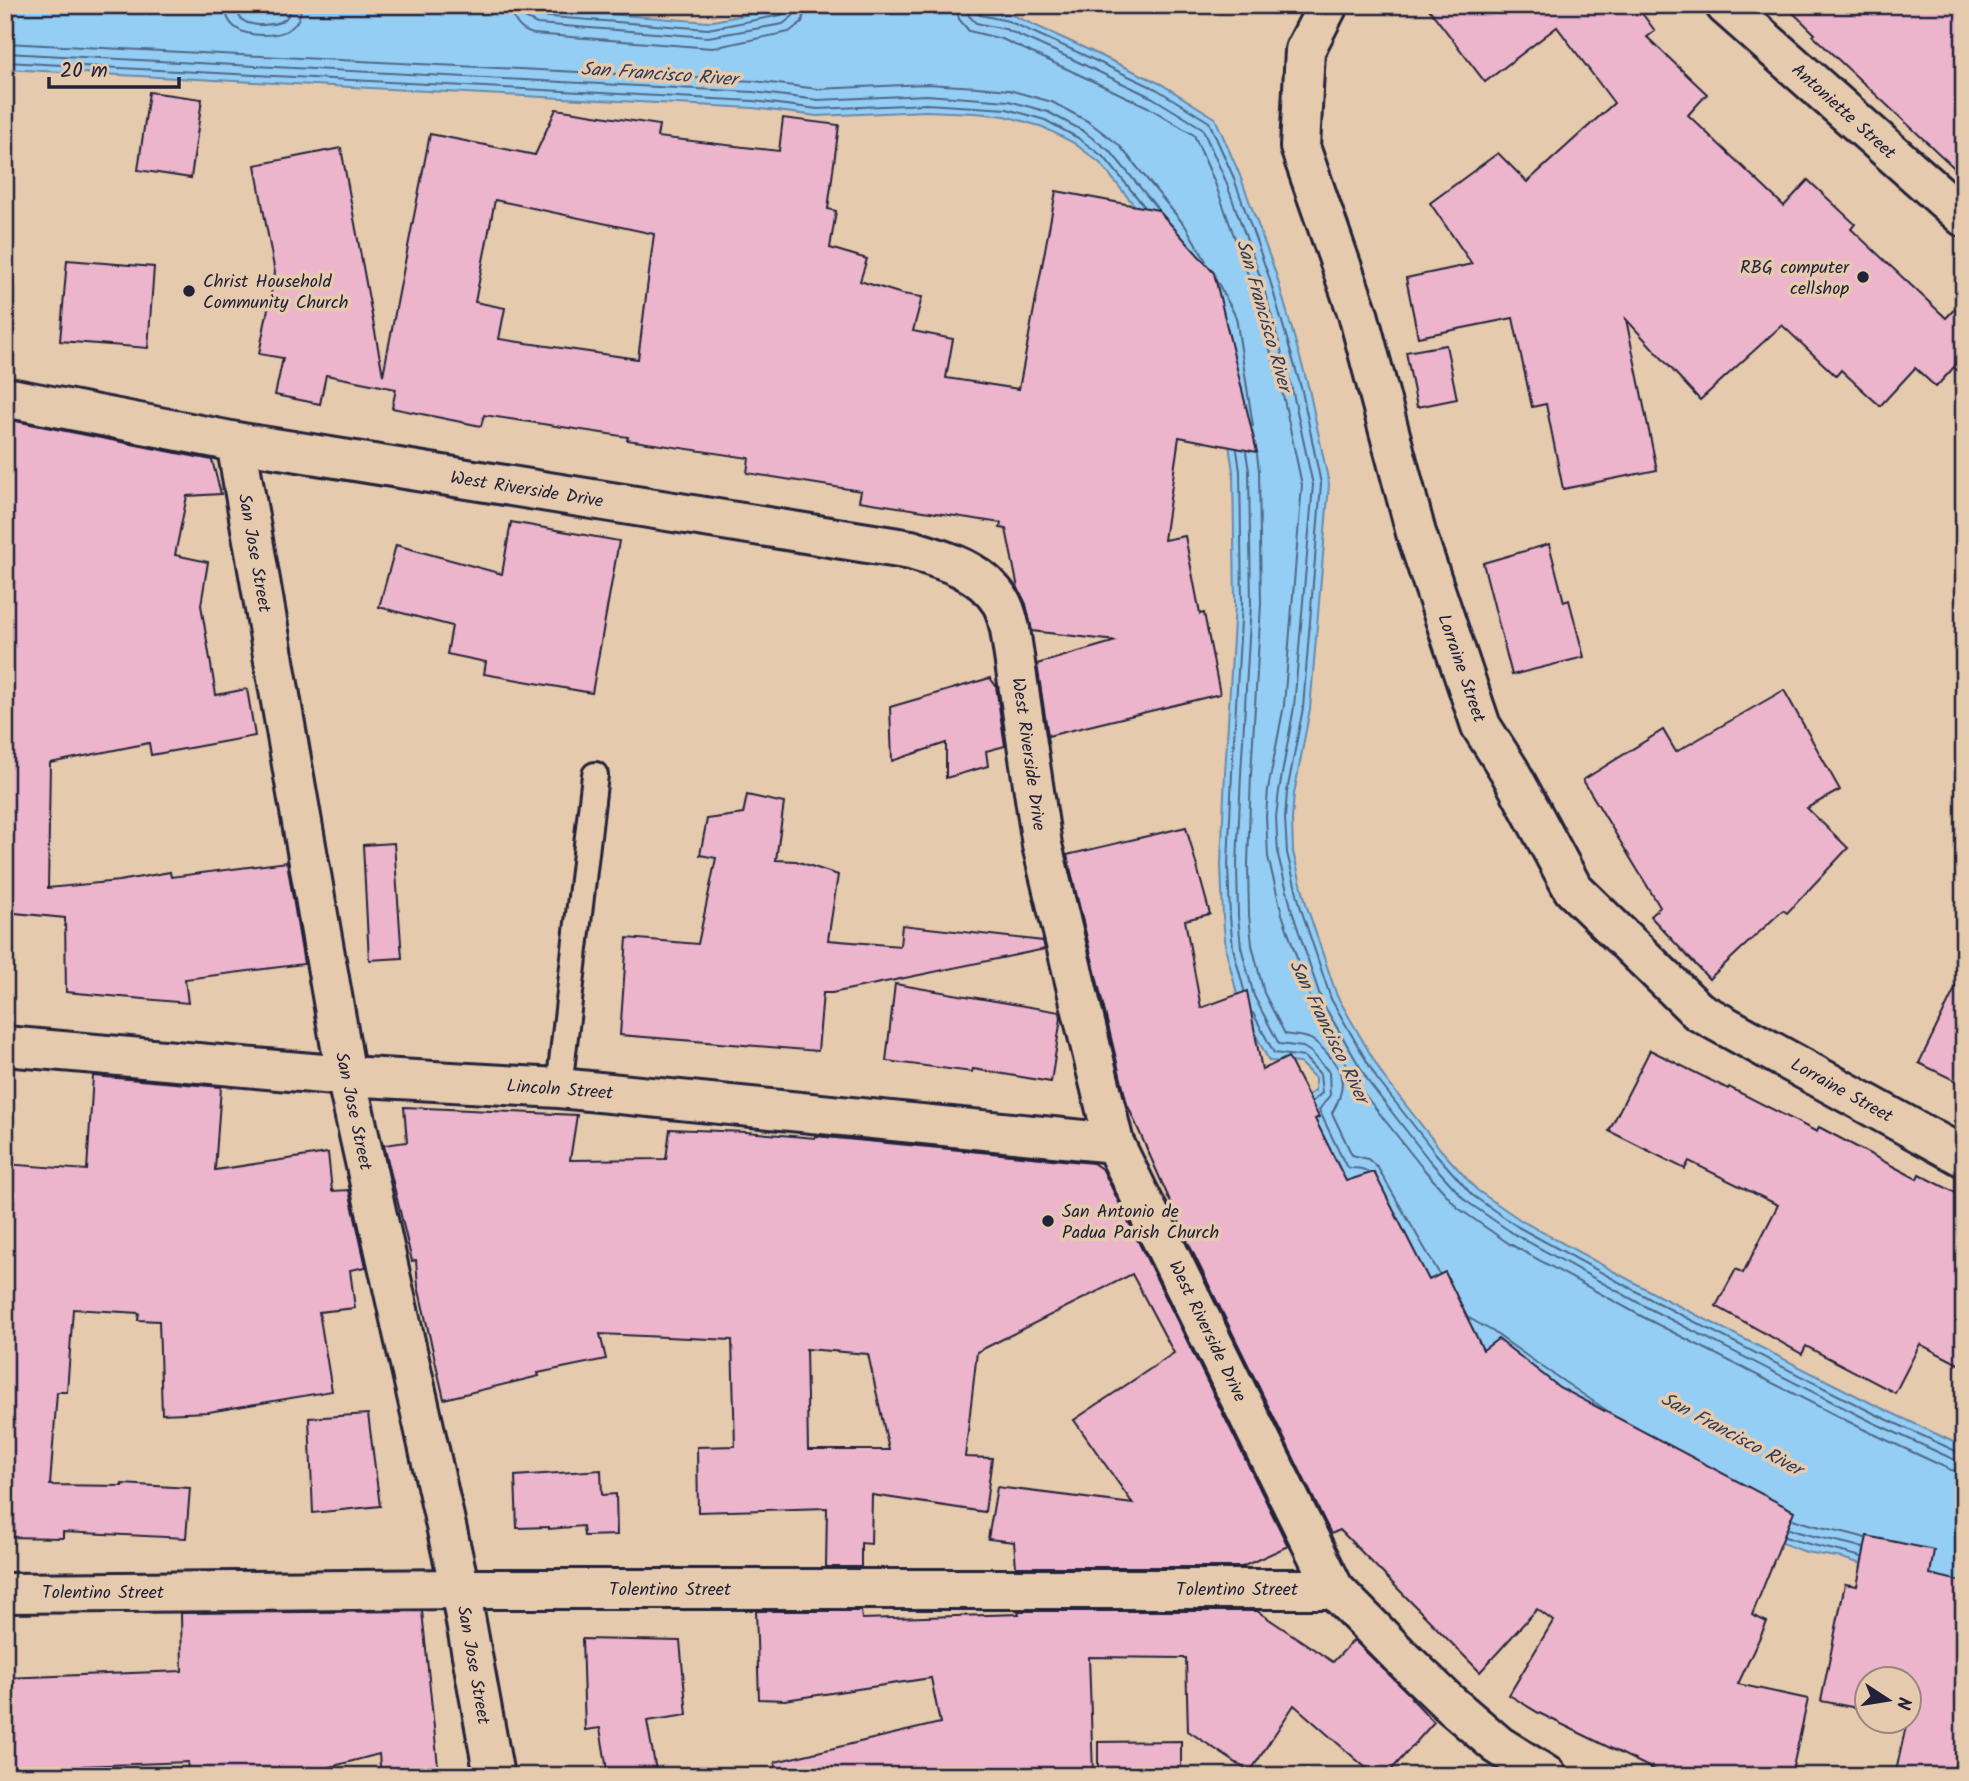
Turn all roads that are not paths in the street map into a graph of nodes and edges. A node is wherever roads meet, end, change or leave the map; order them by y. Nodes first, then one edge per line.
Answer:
1 (1328, 5) edge
2 (1725, 5) edge
3 (1964, 217) edge
4 (5, 397) edge
5 (236, 442) junction
6 (595, 775) dead end
7 (5, 1046) edge
8 (345, 1076) junction
9 (559, 1088) junction
10 (1114, 1143) junction
11 (1964, 1157) edge
12 (460, 1589) junction
13 (1334, 1589) junction
14 (5, 1593) edge
15 (494, 1776) edge
16 (1547, 1776) edge

1 - 11 street, Lorraine Street
2 - 3 street, Antoniette Street
4 - 5 street, West Riverside Drive
5 - 8 street, San Jose Street
5 - 10 street, West Riverside Drive
6 - 9 lane
7 - 8 street, Lincoln Street
8 - 9 street, Lincoln Street
8 - 12 street, San Jose Street
9 - 10 street, Lincoln Street
10 - 13 street, West Riverside Drive
12 - 13 street, Tolentino Street
12 - 14 street, Tolentino Street
12 - 15 street, San Jose Street
13 - 16 street, West Riverside Drive

